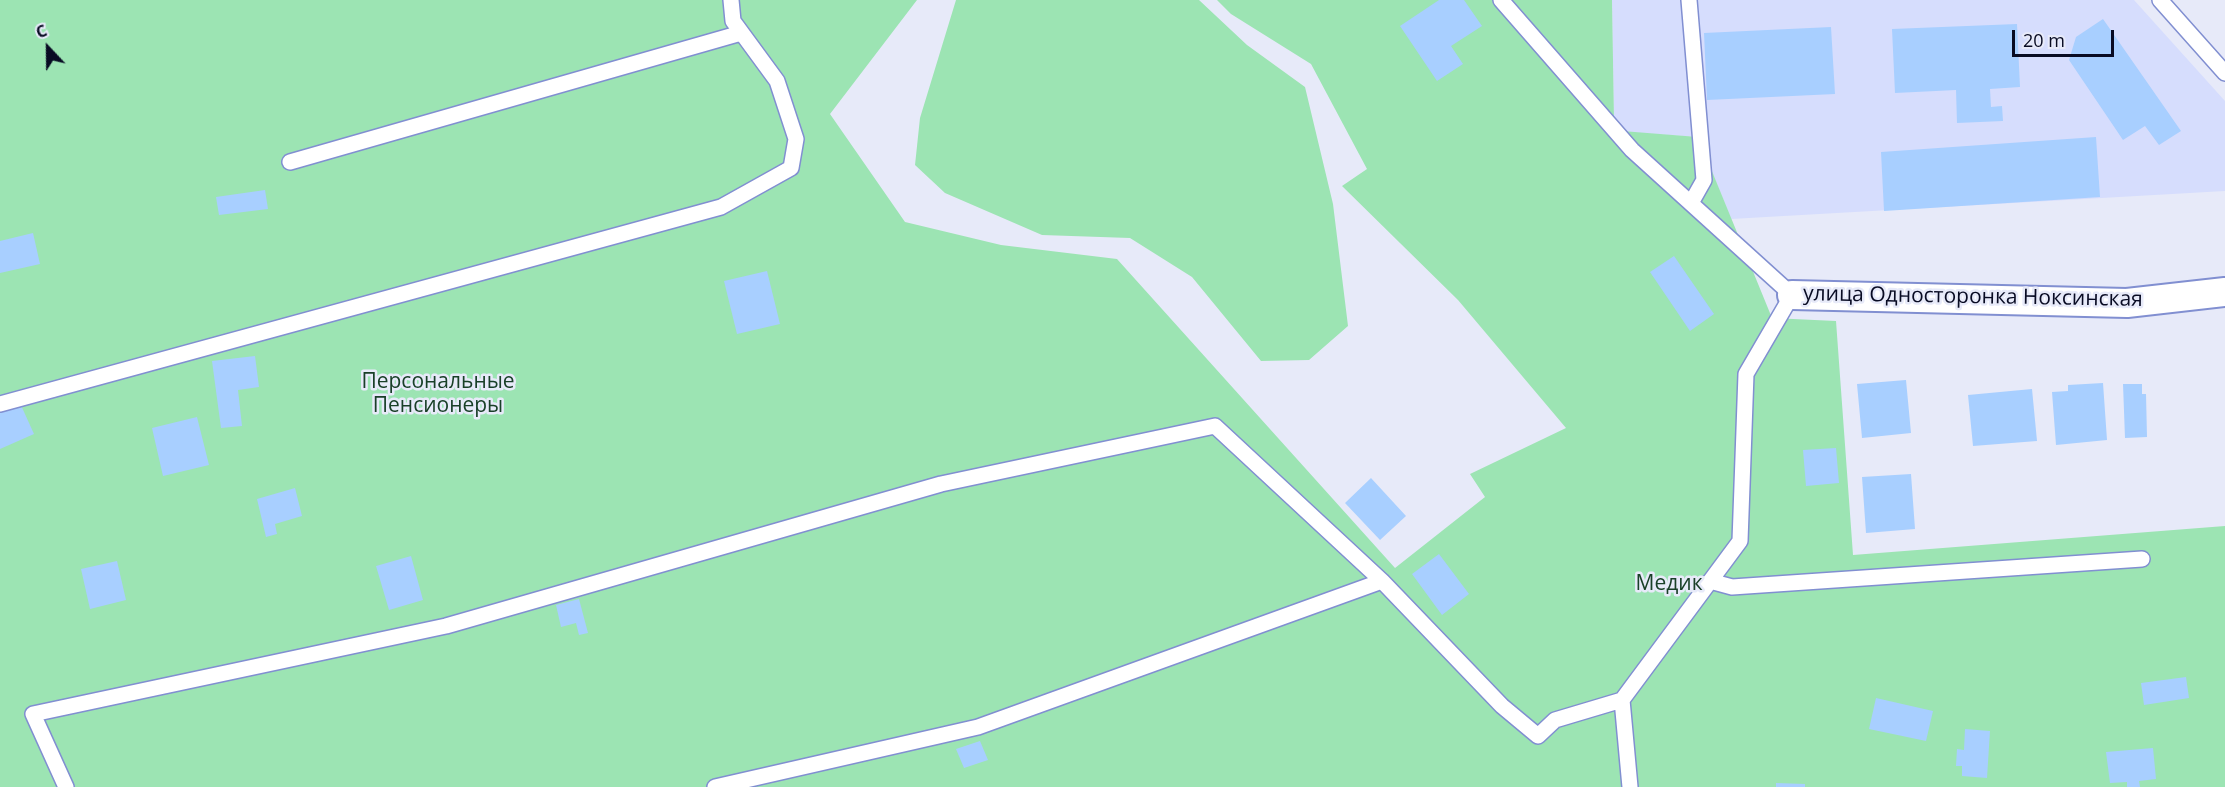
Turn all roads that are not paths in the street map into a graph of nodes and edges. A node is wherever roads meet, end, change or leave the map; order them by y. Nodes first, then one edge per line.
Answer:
1 (731, 0) edge
2 (1501, 0) edge
3 (1689, 0) edge
4 (2160, 0) edge
5 (741, 33) junction
6 (2225, 73) edge
7 (290, 162) dead end
8 (1691, 203) junction
9 (2225, 292) edge
10 (1792, 295) junction
11 (0, 404) edge
12 (2142, 559) dead end
13 (1383, 581) junction
14 (1710, 581) junction
15 (1622, 700) junction
16 (66, 787) edge
17 (715, 787) edge
18 (1630, 787) edge

1 - 5 lane
2 - 8 lane
3 - 8 lane
4 - 6 lane
5 - 7 lane
5 - 11 lane
8 - 10 lane
9 - 10 street, улица Односторонка Ноксинская
10 - 14 lane
12 - 14 lane
13 - 15 lane
13 - 16 lane
13 - 17 lane
14 - 15 lane
15 - 18 lane

